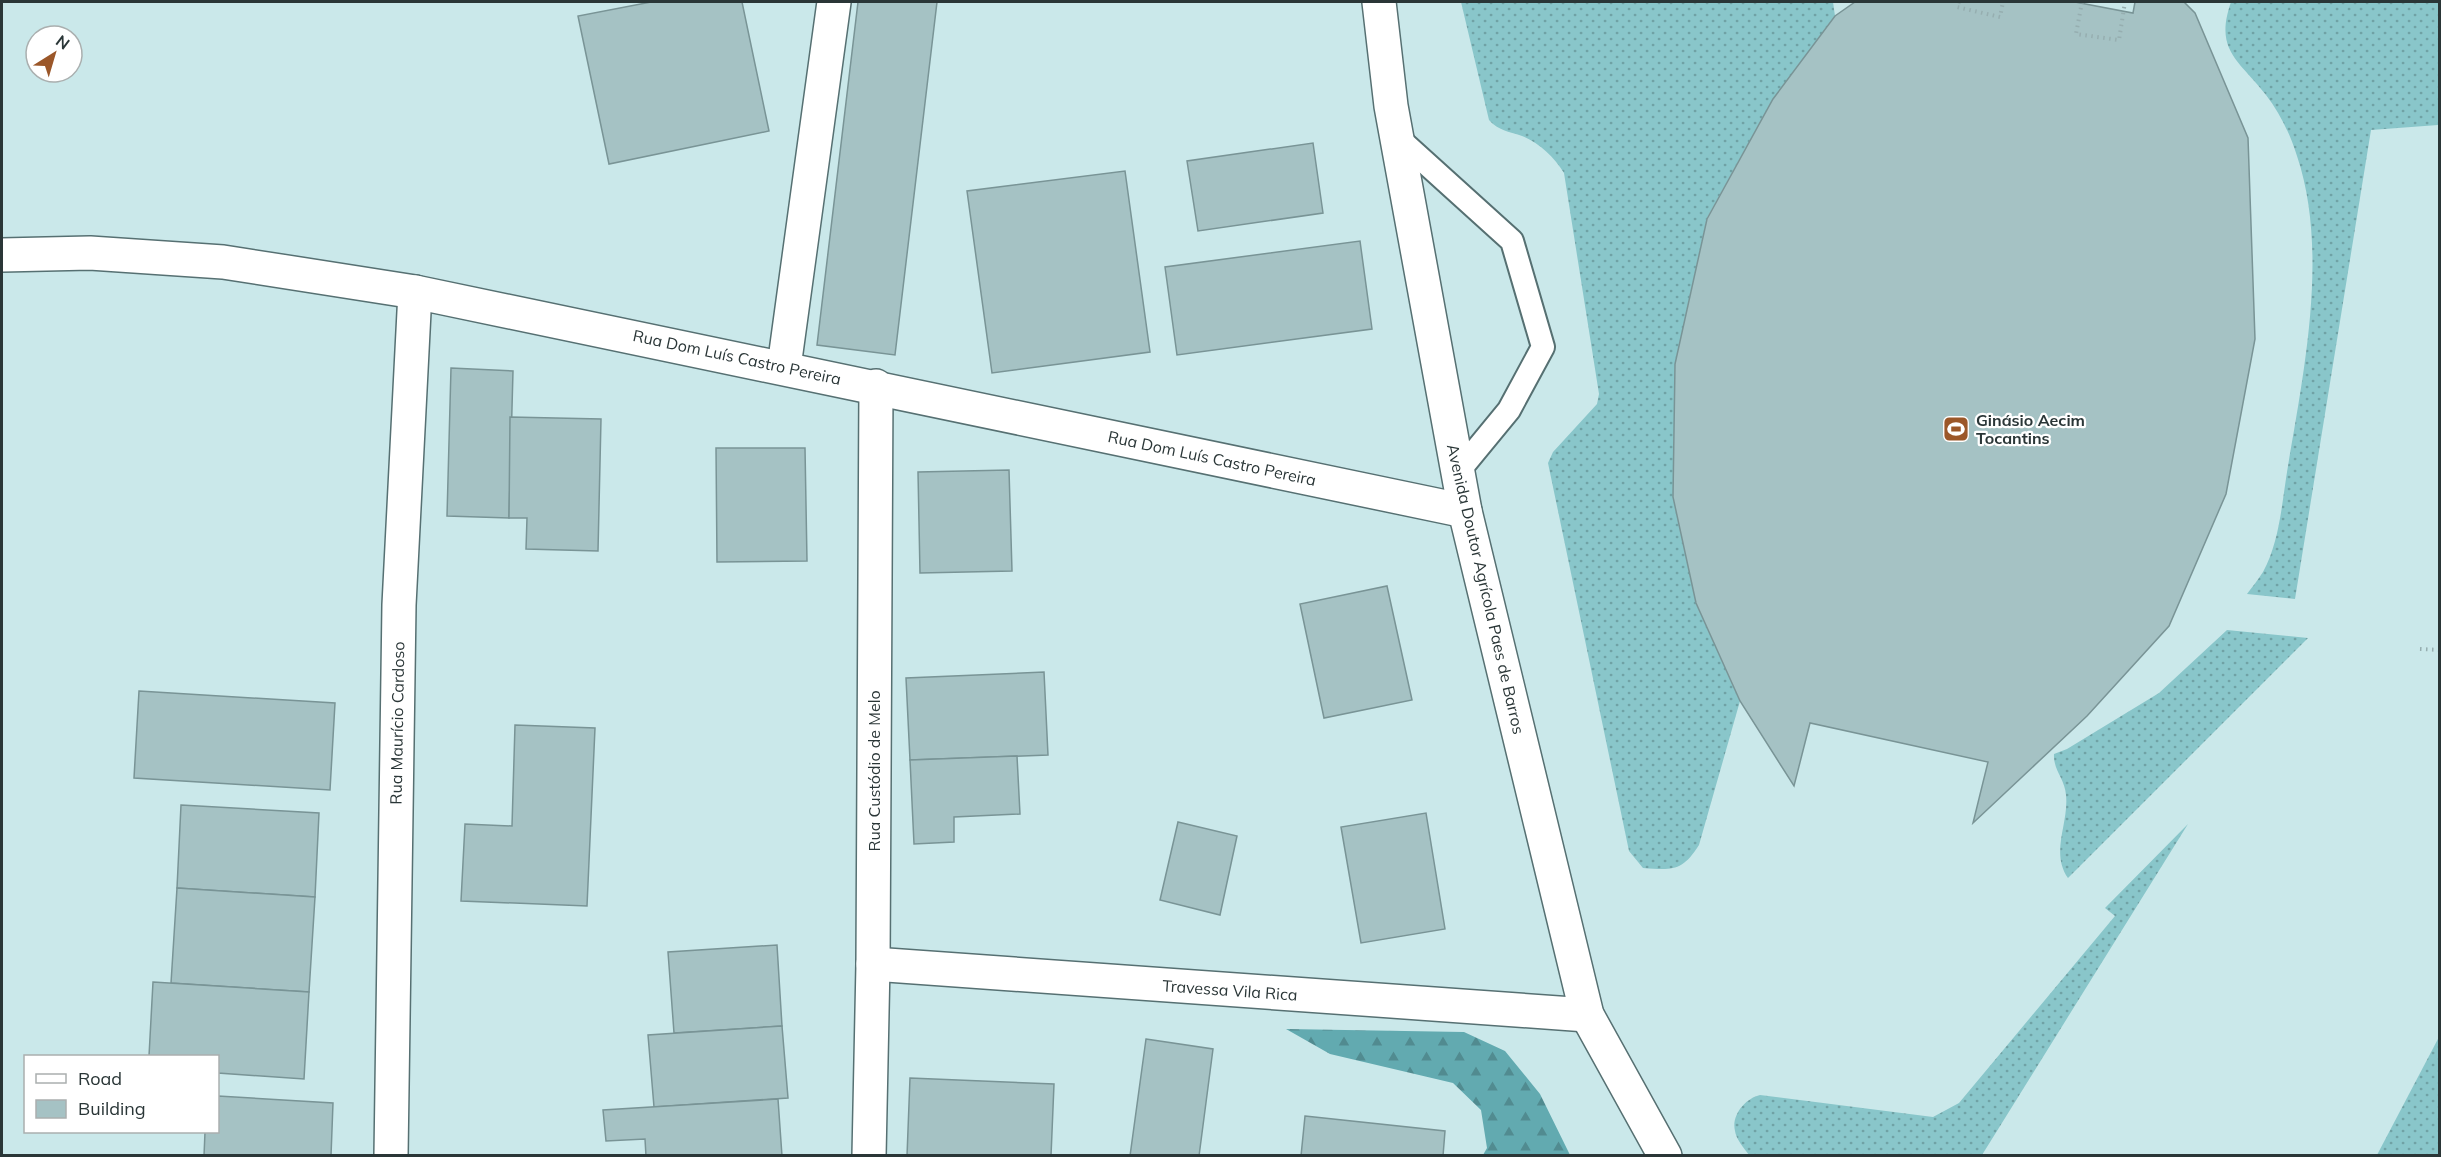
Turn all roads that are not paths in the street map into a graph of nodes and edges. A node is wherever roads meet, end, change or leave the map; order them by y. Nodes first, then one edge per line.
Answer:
1 (834, 2) edge
2 (1379, 2) edge
3 (1396, 137) junction
4 (2, 255) edge
5 (415, 292) junction
6 (784, 367) junction
7 (876, 386) junction
8 (1458, 472) junction
9 (1465, 511) junction
10 (873, 964) junction
11 (1587, 1015) junction
12 (391, 1155) edge
13 (869, 1155) edge
14 (1665, 1155) edge

1 - 6 street
2 - 3 street, Avenida Doutor Agrícola Paes de Barros
3 - 8 street, Avenida Doutor Agrícola Paes de Barros
3 - 8 lane
4 - 5 street, Rua Dom Luís Castro Pereira
5 - 6 street, Rua Dom Luís Castro Pereira
5 - 12 street, Rua Maurício Cardoso
6 - 7 street, Rua Dom Luís Castro Pereira
7 - 9 street, Rua Dom Luís Castro Pereira
7 - 10 street, Rua Custódio de Melo
8 - 9 street, Avenida Doutor Agrícola Paes de Barros
9 - 11 street, Avenida Doutor Agrícola Paes de Barros
10 - 11 street, Travessa Vila Rica
10 - 13 street, Rua Custódio de Melo
11 - 14 street, Avenida Doutor Agrícola Paes de Barros

